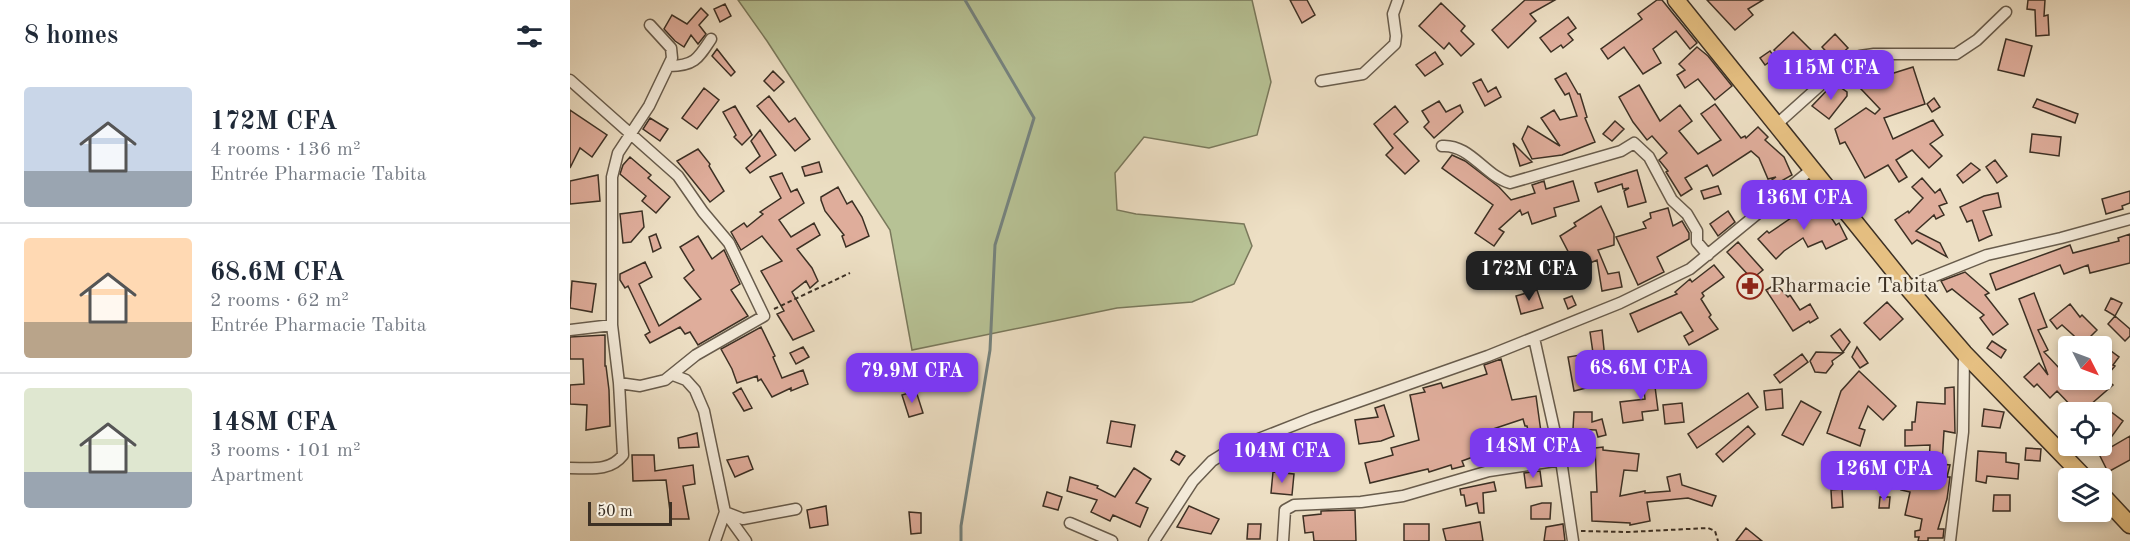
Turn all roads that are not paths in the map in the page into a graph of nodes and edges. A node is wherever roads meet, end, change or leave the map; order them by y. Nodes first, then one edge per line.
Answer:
1 (1398, 0) edge
2 (1676, 0) edge
3 (2006, 12) dead end
4 (650, 25) dead end
5 (711, 39) dead end
6 (669, 66) junction
7 (570, 80) edge
8 (1321, 81) dead end
9 (1776, 125) junction
10 (632, 134) junction
11 (1442, 146) dead end
12 (1812, 169) junction
13 (2130, 219) edge
14 (1708, 255) junction
15 (1906, 287) junction
16 (612, 326) junction
17 (570, 330) edge
18 (1534, 338) junction
19 (1964, 353) junction
20 (673, 375) junction
21 (619, 383) junction
22 (1561, 460) junction
23 (570, 468) edge
24 (2075, 468) edge
25 (2112, 506) edge
26 (796, 509) dead end
27 (725, 512) junction
28 (1070, 523) dead end
29 (2130, 525) edge
30 (1572, 536) edge
31 (715, 541) edge
32 (746, 541) edge
33 (1112, 541) edge
34 (1154, 541) edge
35 (1283, 541) edge
36 (1950, 541) edge

1 - 8 street
2 - 9 highway
3 - 9 street
4 - 6 street
5 - 6 street
6 - 10 street
7 - 10 street
9 - 12 highway
10 - 16 street
10 - 20 street
11 - 14 street
12 - 14 street
12 - 15 highway
13 - 15 street
14 - 18 street
15 - 19 highway
16 - 17 street
16 - 21 street
18 - 22 street
18 - 34 street
19 - 24 highway
19 - 36 street
20 - 21 street
20 - 27 street
21 - 23 street
22 - 30 street
22 - 35 street
25 - 29 highway
26 - 27 street
27 - 31 street
27 - 32 street
28 - 33 street

